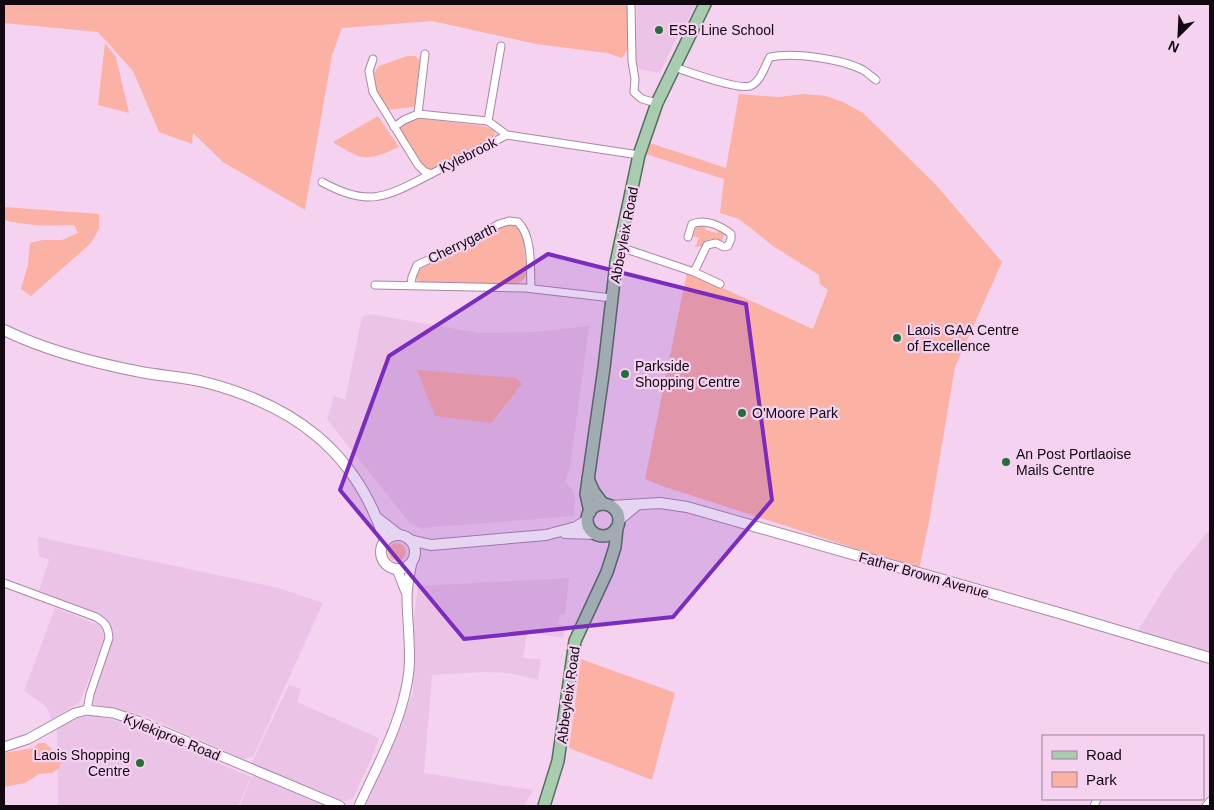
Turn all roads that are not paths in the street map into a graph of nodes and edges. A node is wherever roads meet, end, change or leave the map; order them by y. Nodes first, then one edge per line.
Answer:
1 (632, 4) edge
2 (705, 4) edge
3 (501, 46) dead end
4 (425, 54) dead end
5 (373, 59) dead end
6 (674, 66) junction
7 (876, 80) dead end
8 (657, 104) junction
9 (418, 114) junction
10 (488, 121) junction
11 (394, 127) junction
12 (507, 135) junction
13 (639, 155) junction
14 (431, 174) junction
15 (322, 182) dead end
16 (688, 237) dead end
17 (620, 247) junction
18 (694, 272) junction
19 (720, 284) dead end
20 (375, 285) dead end
21 (411, 285) junction
22 (532, 288) junction
23 (612, 298) junction
24 (4, 330) edge
25 (4, 336) edge
26 (17, 338) junction
27 (588, 479) junction
28 (607, 505) junction
29 (637, 505) junction
30 (588, 516) junction
31 (377, 518) junction
32 (618, 524) junction
33 (560, 532) junction
34 (597, 534) junction
35 (399, 535) junction
36 (410, 540) junction
37 (385, 541) junction
38 (431, 545) junction
39 (413, 558) junction
40 (610, 560) junction
41 (397, 569) junction
42 (4, 583) edge
43 (407, 595) junction
44 (1210, 658) edge
45 (87, 710) junction
46 (4, 747) edge
47 (1210, 802) edge
48 (340, 806) edge
49 (359, 806) edge
50 (544, 806) edge
51 (1206, 806) edge

1 - 8 street
2 - 6 main road, Abbeyleix Road
3 - 10 street
4 - 9 street
5 - 11 street, Kylebrook
6 - 7 street
6 - 8 main road, Abbeyleix Road
8 - 13 main road, Abbeyleix Road
9 - 10 street
9 - 11 street
10 - 12 street
11 - 14 street, Kylebrook
12 - 13 street, Kylebrook
12 - 14 street, Kylebrook
13 - 17 main road, Abbeyleix Road
14 - 15 street
16 - 18 street
17 - 18 street
17 - 23 main road, Abbeyleix Road
18 - 19 street
20 - 21 street, Cherrygarth
21 - 22 street, Cherrygarth
21 - 22 street, Cherrygarth
22 - 23 street, Cherrygarth
23 - 27 main road, Abbeyleix Road
24 - 26 main road
25 - 26 main road
26 - 31 main road
27 - 28 main road
27 - 30 main road, Abbeyleix Road
28 - 29 main road, Father Brown Avenue
28 - 30 main road
28 - 32 main road
29 - 32 main road
29 - 44 main road, Father Brown Avenue
30 - 33 main road
30 - 34 main road
31 - 35 main road
31 - 37 main road
32 - 34 main road
32 - 40 main road, Abbeyleix Road
33 - 34 main road
33 - 38 main road
34 - 40 main road
35 - 36 main road
35 - 37 main road
36 - 38 main road
36 - 39 main road
37 - 41 main road
38 - 39 main road
39 - 41 main road
39 - 43 street
40 - 50 main road, Abbeyleix Road
41 - 43 street
42 - 45 street
43 - 49 street
45 - 46 street, Kylekiproe Road
45 - 48 street, Kylekiproe Road
47 - 51 street

